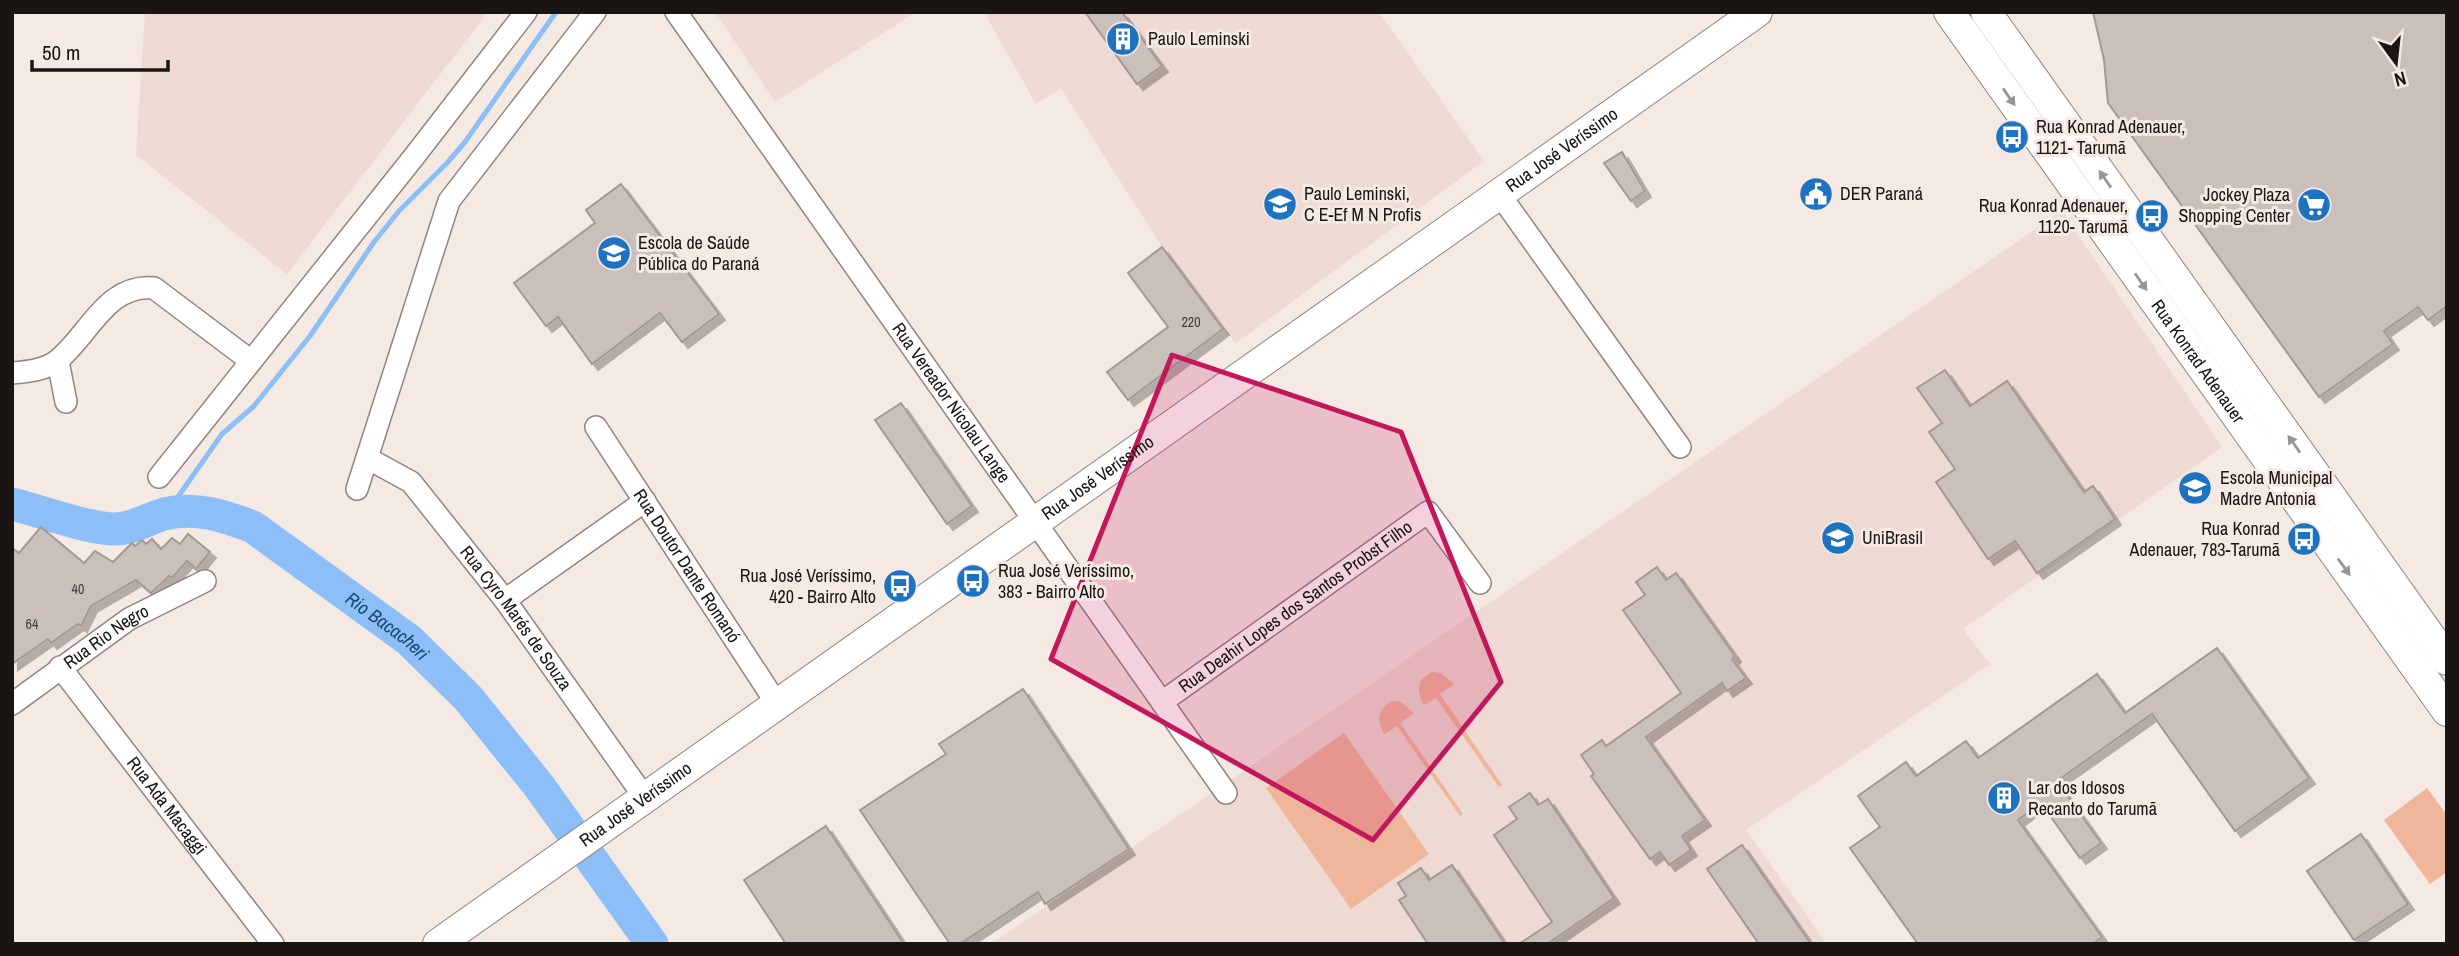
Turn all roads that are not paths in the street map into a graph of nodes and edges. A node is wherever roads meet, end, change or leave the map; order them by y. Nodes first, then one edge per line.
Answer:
1 (526, 12) edge
2 (595, 12) edge
3 (676, 12) edge
4 (1757, 12) edge
5 (1949, 12) edge
6 (1986, 12) edge
7 (1500, 195) junction
8 (58, 361) junction
9 (251, 361) junction
10 (12, 373) edge
11 (66, 402) dead end
12 (596, 427) dead end
13 (1680, 447) dead end
14 (367, 458) junction
15 (159, 477) dead end
16 (356, 489) dead end
17 (645, 501) junction
18 (1035, 522) junction
19 (205, 581) dead end
20 (1480, 583) dead end
21 (505, 600) junction
22 (2447, 660) edge
23 (60, 667) junction
24 (1162, 702) junction
25 (12, 704) edge
26 (777, 704) junction
27 (2447, 711) edge
28 (1226, 793) dead end
29 (645, 798) junction
30 (273, 944) edge
31 (438, 944) edge

1 - 9 street
2 - 14 street
3 - 18 street, Rua Vereador Nicolau Lange
4 - 7 main road, Rua José Veríssimo
5 -> 27 main road, Rua Konrad Adenauer
22 -> 6 main road, Rua Konrad Adenauer
7 - 13 street
7 - 18 main road, Rua José Veríssimo
8 - 9 street
8 - 10 street
8 - 11 street
9 - 15 street
12 - 17 street, Rua Doutor Dante Romanó
14 - 16 street
14 - 21 street, Rua Cyro Marés de Souza
17 - 21 street
17 - 26 street, Rua Doutor Dante Romanó
18 - 24 street, Rua Vereador Nicolau Lange
18 - 26 main road, Rua José Veríssimo
19 - 23 street, Rua Rio Negro
20 - 24 street, Rua Deahir Lopes dos Santos Probst Filho
21 - 29 street, Rua Cyro Marés de Souza
23 - 25 street, Rua Rio Negro
23 - 30 street, Rua Ada Macaggi
24 - 28 street, Rua Vereador Nicolau Lange
26 - 29 main road, Rua José Veríssimo
29 - 31 main road, Rua José Veríssimo

